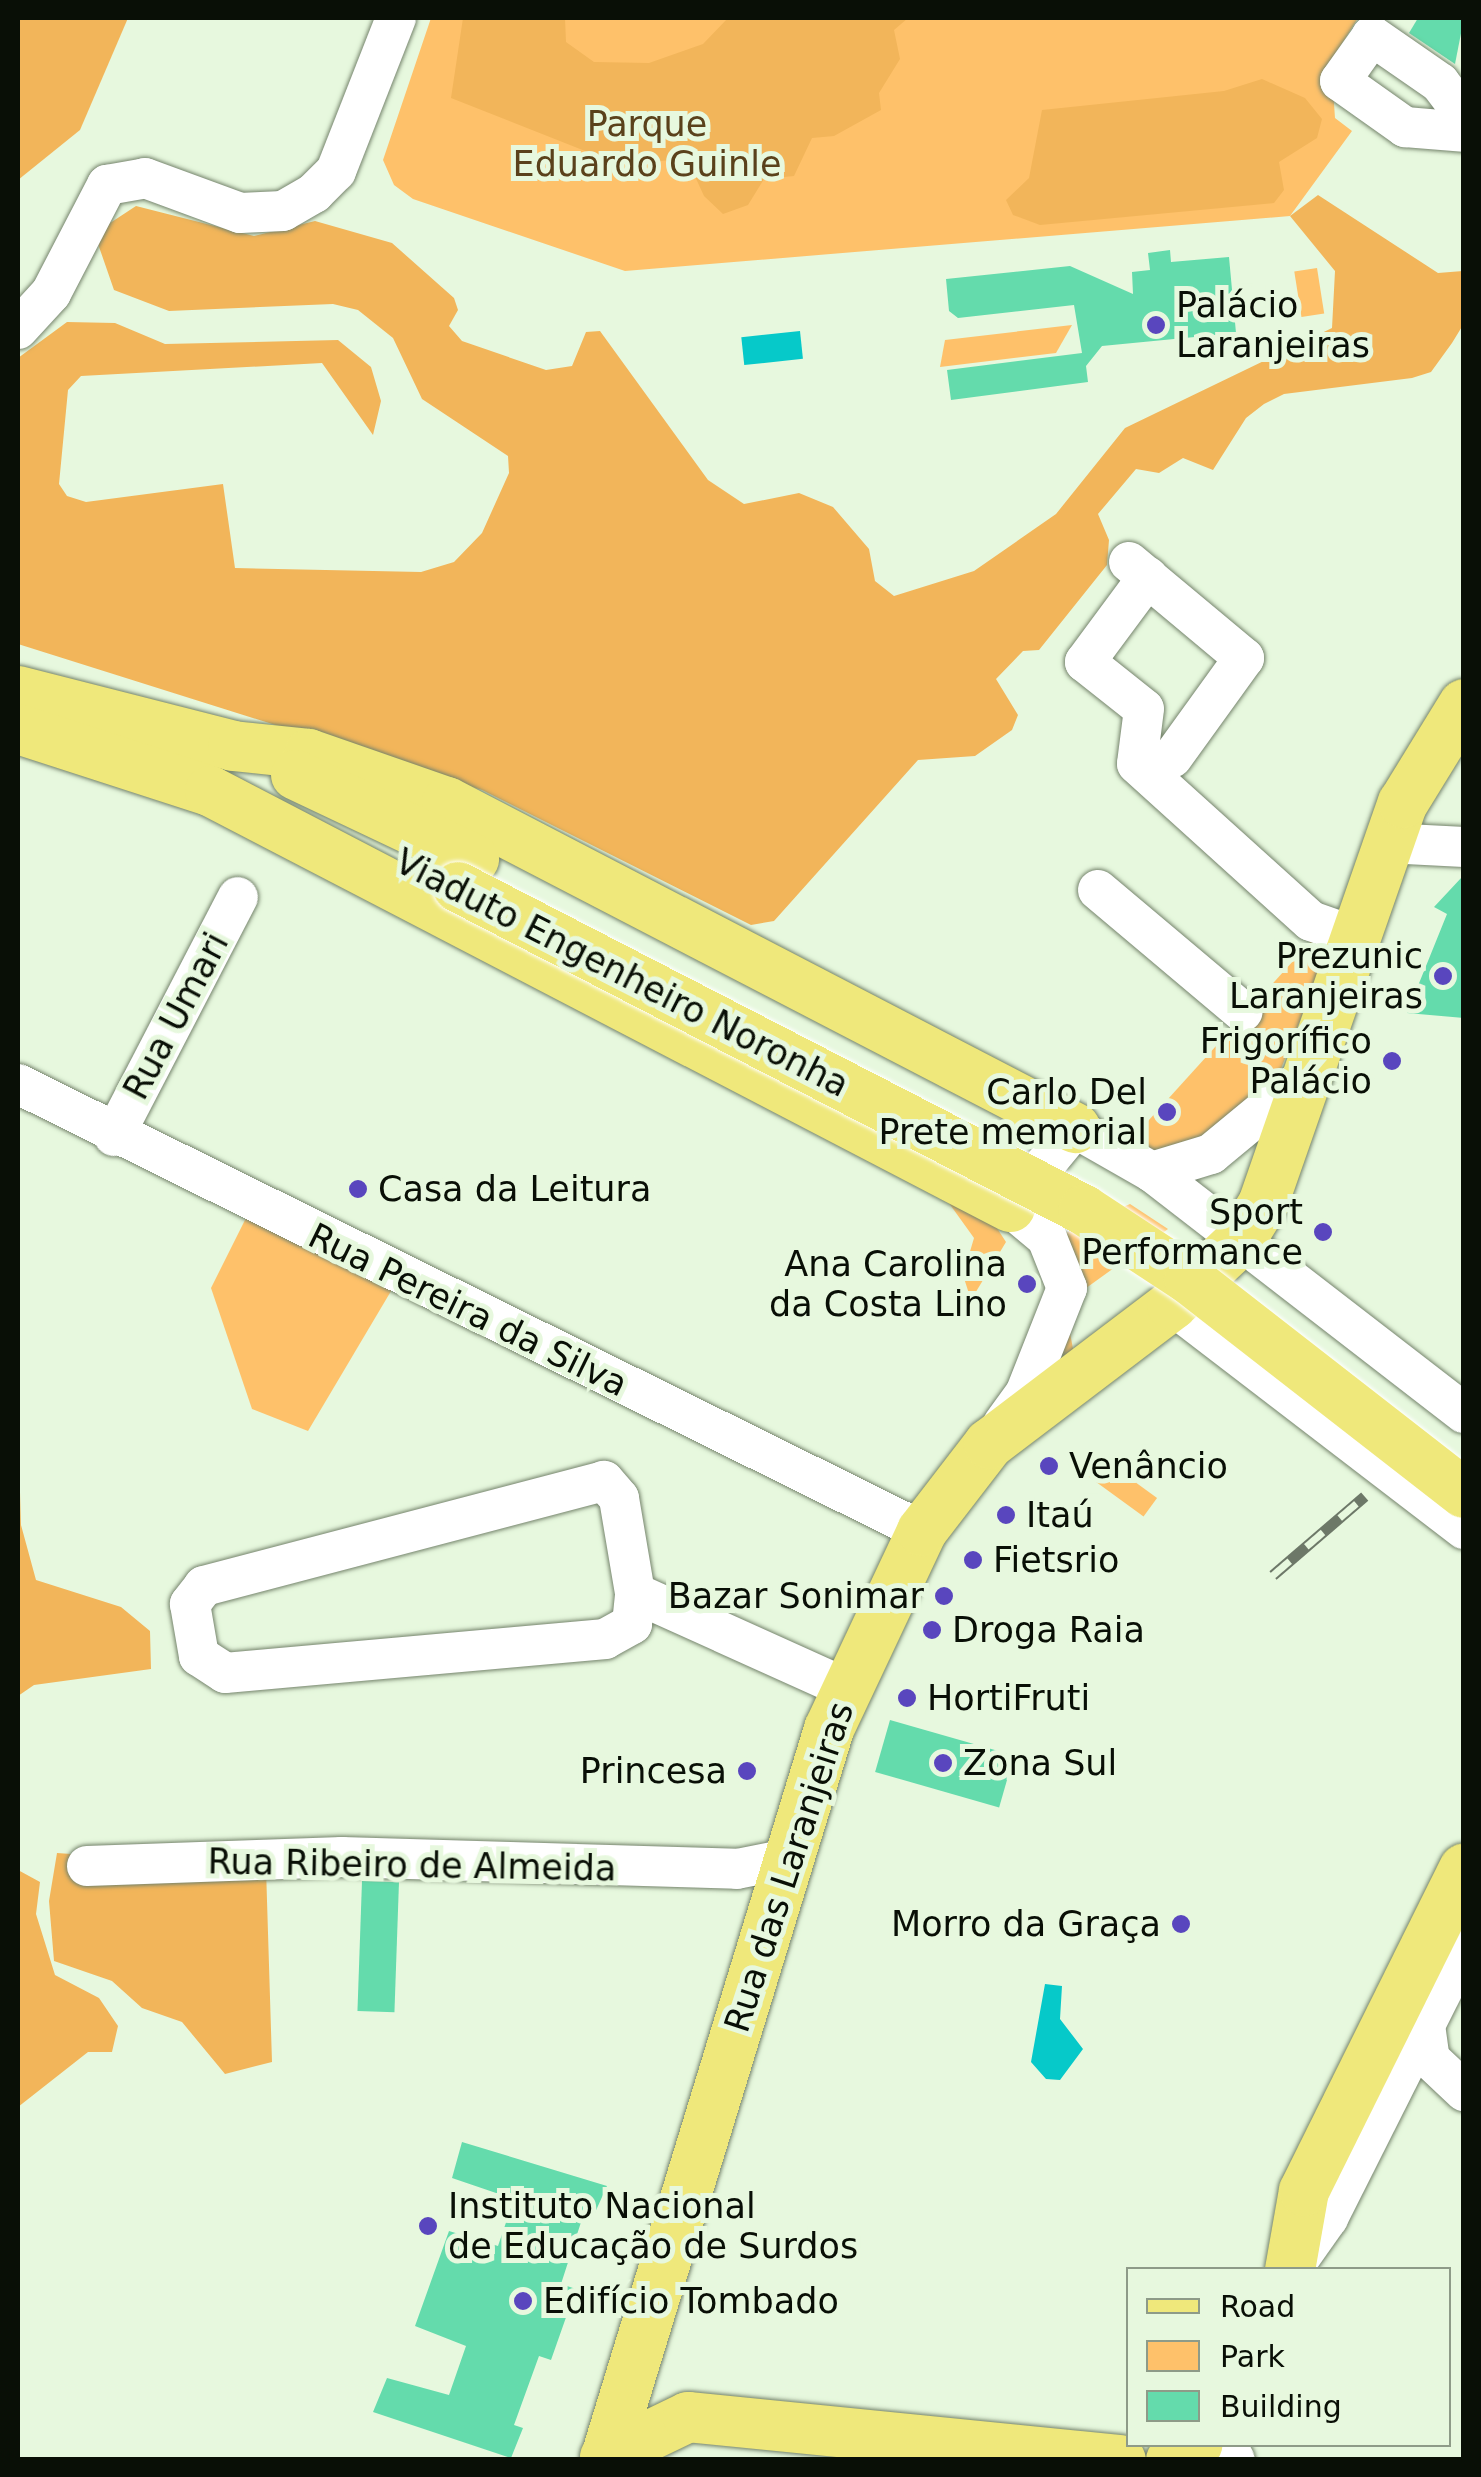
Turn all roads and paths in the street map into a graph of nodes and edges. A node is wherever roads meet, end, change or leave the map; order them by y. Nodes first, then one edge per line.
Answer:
1 (396, 18) edge
2 (1372, 26) edge
3 (1464, 116) edge
4 (1464, 132) edge
5 (18, 328) edge
6 (18, 691) edge
7 (1464, 704) edge
8 (18, 729) edge
9 (233, 746) junction
10 (1172, 758) dead end
11 (210, 791) junction
12 (1387, 843) junction
13 (1464, 847) edge
14 (466, 873) junction
15 (1098, 890) dead end
16 (238, 896) dead end
17 (1356, 937) junction
18 (1243, 1012) dead end
19 (1310, 1070) junction
20 (18, 1084) edge
21 (1076, 1128) junction
22 (114, 1136) junction
23 (1152, 1172) junction
24 (1010, 1207) junction
25 (1240, 1241) junction
26 (1309, 1292) junction
27 (1172, 1304) junction
28 (1250, 1362) junction
29 (1464, 1414) edge
30 (988, 1444) junction
31 (1464, 1453) edge
32 (1464, 1493) edge
33 (1464, 1529) edge
34 (922, 1530) junction
35 (635, 1593) junction
36 (848, 1689) junction
37 (787, 1859) junction
38 (87, 1866) dead end
39 (1464, 1868) edge
40 (737, 1870) junction
41 (772, 1906) junction
42 (1464, 1948) edge
43 (1408, 2022) junction
44 (1464, 2092) edge
45 (1291, 2267) edge
46 (630, 2370) junction
47 (688, 2417) junction
48 (964, 2453) edge
49 (1058, 2456) edge
50 (605, 2458) edge
51 (1121, 2460) edge

1 - 5 street
2 - 3 street
2 - 4 street
6 - 9 main road
7 - 12 main road, Rua das Laranjeiras
8 - 11 main road
9 - 14 main road, Viaduto Engenheiro Noronha
9 - 21 main road
10 - 17 street
11 - 14 main road, Viaduto Engenheiro Noronha
11 - 24 main road
12 - 13 street
12 - 17 main road, Rua das Laranjeiras
14 - 31 main road, Viaduto Engenheiro Noronha
14 - 32 main road, Viaduto Engenheiro Noronha, bridge
15 - 18 street
16 - 22 street, Rua Umari
17 - 19 main road, Rua das Laranjeiras
19 - 23 street, Rua das Laranjeiras
19 - 25 main road, Rua das Laranjeiras
20 - 22 street, Rua Pereira da Silva
21 - 23 street
21 - 24 street
22 - 34 street, Rua Pereira da Silva
23 - 25 street
24 - 30 street
25 - 26 street
25 - 27 main road, Rua das Laranjeiras
26 - 28 street
26 - 29 street
27 - 28 street
27 - 30 main road, Rua das Laranjeiras
28 - 33 street
30 - 34 main road, Rua das Laranjeiras
34 - 36 main road, Rua das Laranjeiras
35 - 35 street
35 - 36 street
36 - 37 main road, Rua das Laranjeiras
37 - 40 street, Rua Ribeiro de Almeida
37 - 41 main road, Rua das Laranjeiras
38 - 40 street, Rua Ribeiro de Almeida
39 - 43 main road
40 - 41 street
41 - 46 main road, Rua das Laranjeiras
42 - 43 street
43 - 44 street
43 - 45 main road
46 - 47 main road
46 - 50 main road, Rua das Laranjeiras
47 - 48 main road
47 - 50 main road
48 - 49 main road
49 - 51 main road

